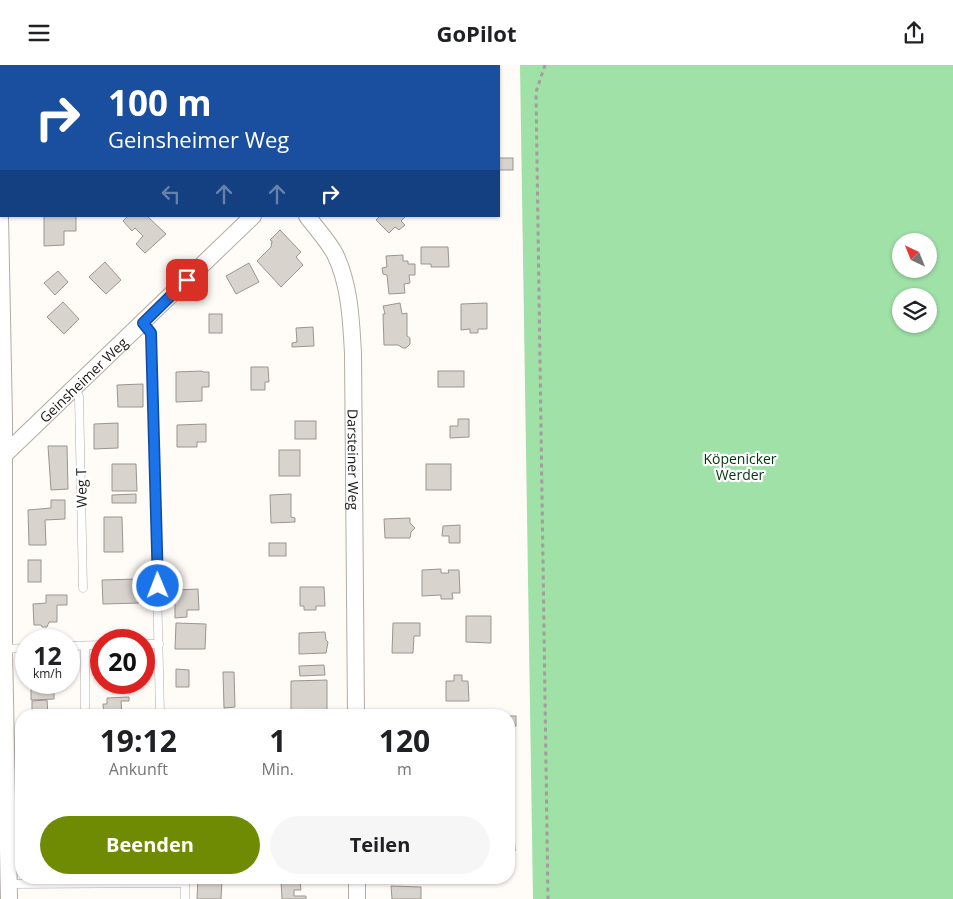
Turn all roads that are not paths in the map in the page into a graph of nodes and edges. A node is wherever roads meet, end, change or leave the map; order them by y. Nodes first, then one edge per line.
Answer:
1 (0, 217) edge
2 (252, 217) edge
3 (308, 217) edge
4 (143, 323) junction
5 (74, 389) junction
6 (2, 458) edge
7 (83, 589) dead end
8 (155, 644) edge
9 (159, 644) junction
10 (80, 646) edge
11 (85, 646) junction
12 (90, 646) edge
13 (15, 648) edge
14 (4, 649) junction
15 (85, 709) edge
16 (160, 709) edge
17 (356, 709) edge
18 (165, 884) edge
19 (185, 884) edge
20 (357, 884) edge
21 (9, 892) edge
22 (185, 899) edge
23 (357, 899) edge

1 - 6 street
2 - 4 street, Geinsheimer Weg
3 - 17 street, Darsteiner Weg
4 - 5 street, Geinsheimer Weg
4 - 9 lane
5 - 6 street, Geinsheimer Weg
5 - 7 lane, Weg T
6 - 14 street
8 - 9 lane
9 - 16 lane
10 - 11 lane
11 - 12 lane
11 - 15 lane
13 - 14 lane
14 - 21 street
18 - 21 lane
19 - 22 lane
20 - 23 street

